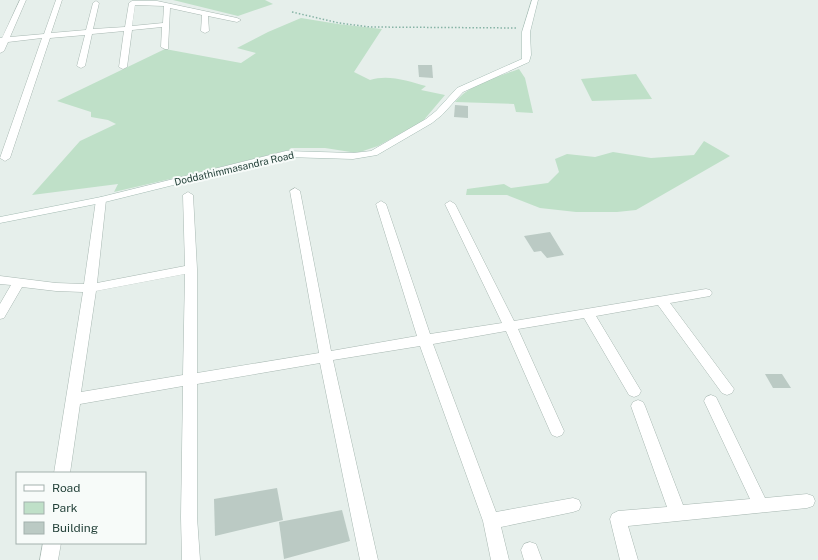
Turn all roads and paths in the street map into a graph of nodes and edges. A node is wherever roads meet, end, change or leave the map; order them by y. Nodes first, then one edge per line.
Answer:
1 (23, 0) edge
2 (59, 0) edge
3 (535, 0) edge
4 (96, 3) dead end
5 (167, 5) junction
6 (292, 12) dead end
7 (205, 13) junction
8 (237, 20) dead end
9 (166, 25) junction
10 (129, 28) junction
11 (527, 28) junction
12 (205, 31) dead end
13 (89, 32) junction
14 (47, 36) junction
15 (3, 40) edge
16 (165, 46) dead end
17 (0, 51) edge
18 (81, 66) dead end
19 (124, 67) dead end
20 (12, 137) junction
21 (0, 138) edge
22 (5, 158) dead end
23 (295, 191) dead end
24 (188, 195) dead end
25 (101, 200) junction
26 (381, 204) dead end
27 (450, 204) dead end
28 (0, 220) edge
29 (191, 269) junction
30 (0, 280) edge
31 (19, 282) junction
32 (90, 288) junction
33 (706, 293) dead end
34 (661, 300) junction
35 (588, 313) junction
36 (0, 315) edge
37 (510, 326) junction
38 (425, 340) junction
39 (326, 357) junction
40 (191, 379) junction
41 (727, 388) dead end
42 (634, 391) dead end
43 (73, 399) junction
44 (710, 401) dead end
45 (638, 406) dead end
46 (557, 432) dead end
47 (62, 472) edge
48 (807, 501) dead end
49 (574, 505) dead end
50 (761, 506) junction
51 (678, 513) junction
52 (492, 520) junction
53 (52, 544) edge
54 (49, 560) edge
55 (191, 560) edge
56 (369, 560) edge
57 (500, 560) edge
58 (629, 560) edge

1 - 15 street
2 - 14 street
3 - 11 street, Doddathimmasandra Road
4 - 13 street
5 - 7 street
5 - 9 street
5 - 10 street
6 - 11 path
7 - 8 street
7 - 12 street
9 - 10 street
9 - 16 street
10 - 13 street
10 - 19 street
11 - 25 street, Doddathimmasandra Road
13 - 14 street
13 - 18 street
14 - 15 street
14 - 20 street
15 - 17 street
20 - 21 street
20 - 22 street
23 - 39 street
24 - 29 street
25 - 28 street, Doddathimmasandra Road
25 - 32 street
26 - 38 street
27 - 37 street
29 - 32 street
29 - 40 street
30 - 31 street
31 - 32 street
31 - 36 street
32 - 43 street
33 - 34 street
34 - 35 street
34 - 41 street
35 - 37 street
35 - 42 street
37 - 38 street
37 - 46 street
38 - 39 street
38 - 52 street
39 - 40 street
39 - 56 street
40 - 43 street
40 - 55 street
43 - 47 street
44 - 50 street
45 - 51 street
48 - 50 street
49 - 52 street
50 - 51 street
51 - 58 street
52 - 57 street
53 - 54 street

